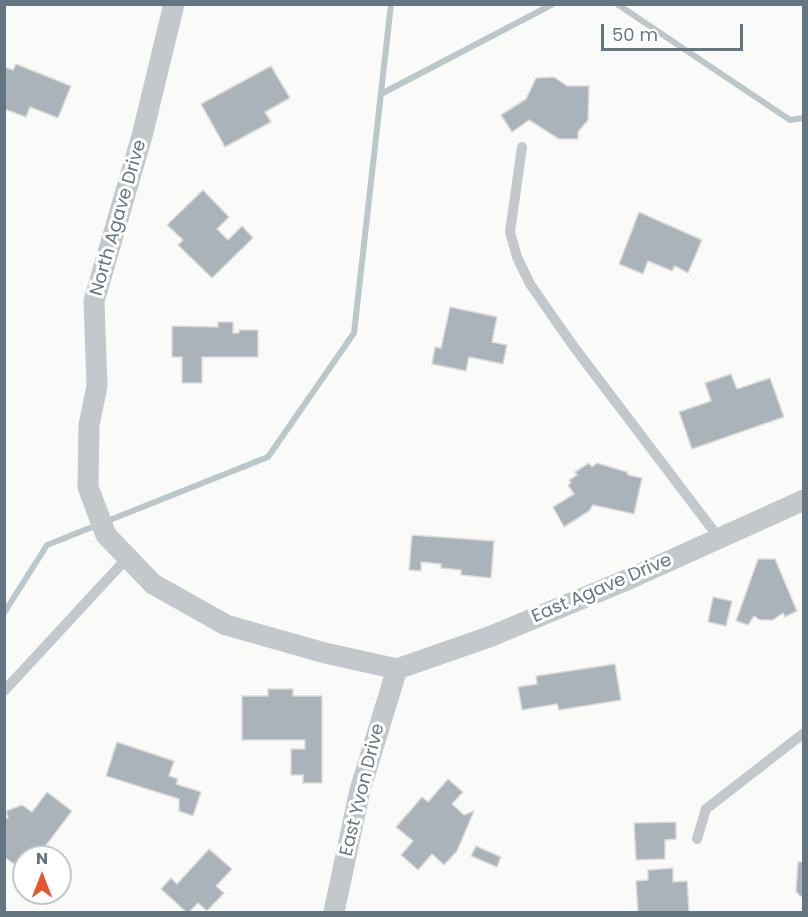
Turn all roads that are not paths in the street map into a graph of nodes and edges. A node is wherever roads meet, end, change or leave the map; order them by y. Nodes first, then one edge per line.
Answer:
1 (174, 4) edge
2 (522, 147) dead end
3 (804, 500) edge
4 (719, 538) junction
5 (128, 557) junction
6 (397, 669) junction
7 (4, 691) edge
8 (804, 733) edge
9 (697, 840) dead end
10 (334, 912) edge

1 - 5 street, North Agave Drive
2 - 4 lane
3 - 4 street, East Agave Drive
4 - 6 street, East Agave Drive
5 - 6 street, North Agave Drive
5 - 7 lane
6 - 10 street, East Yvon Drive
8 - 9 lane

